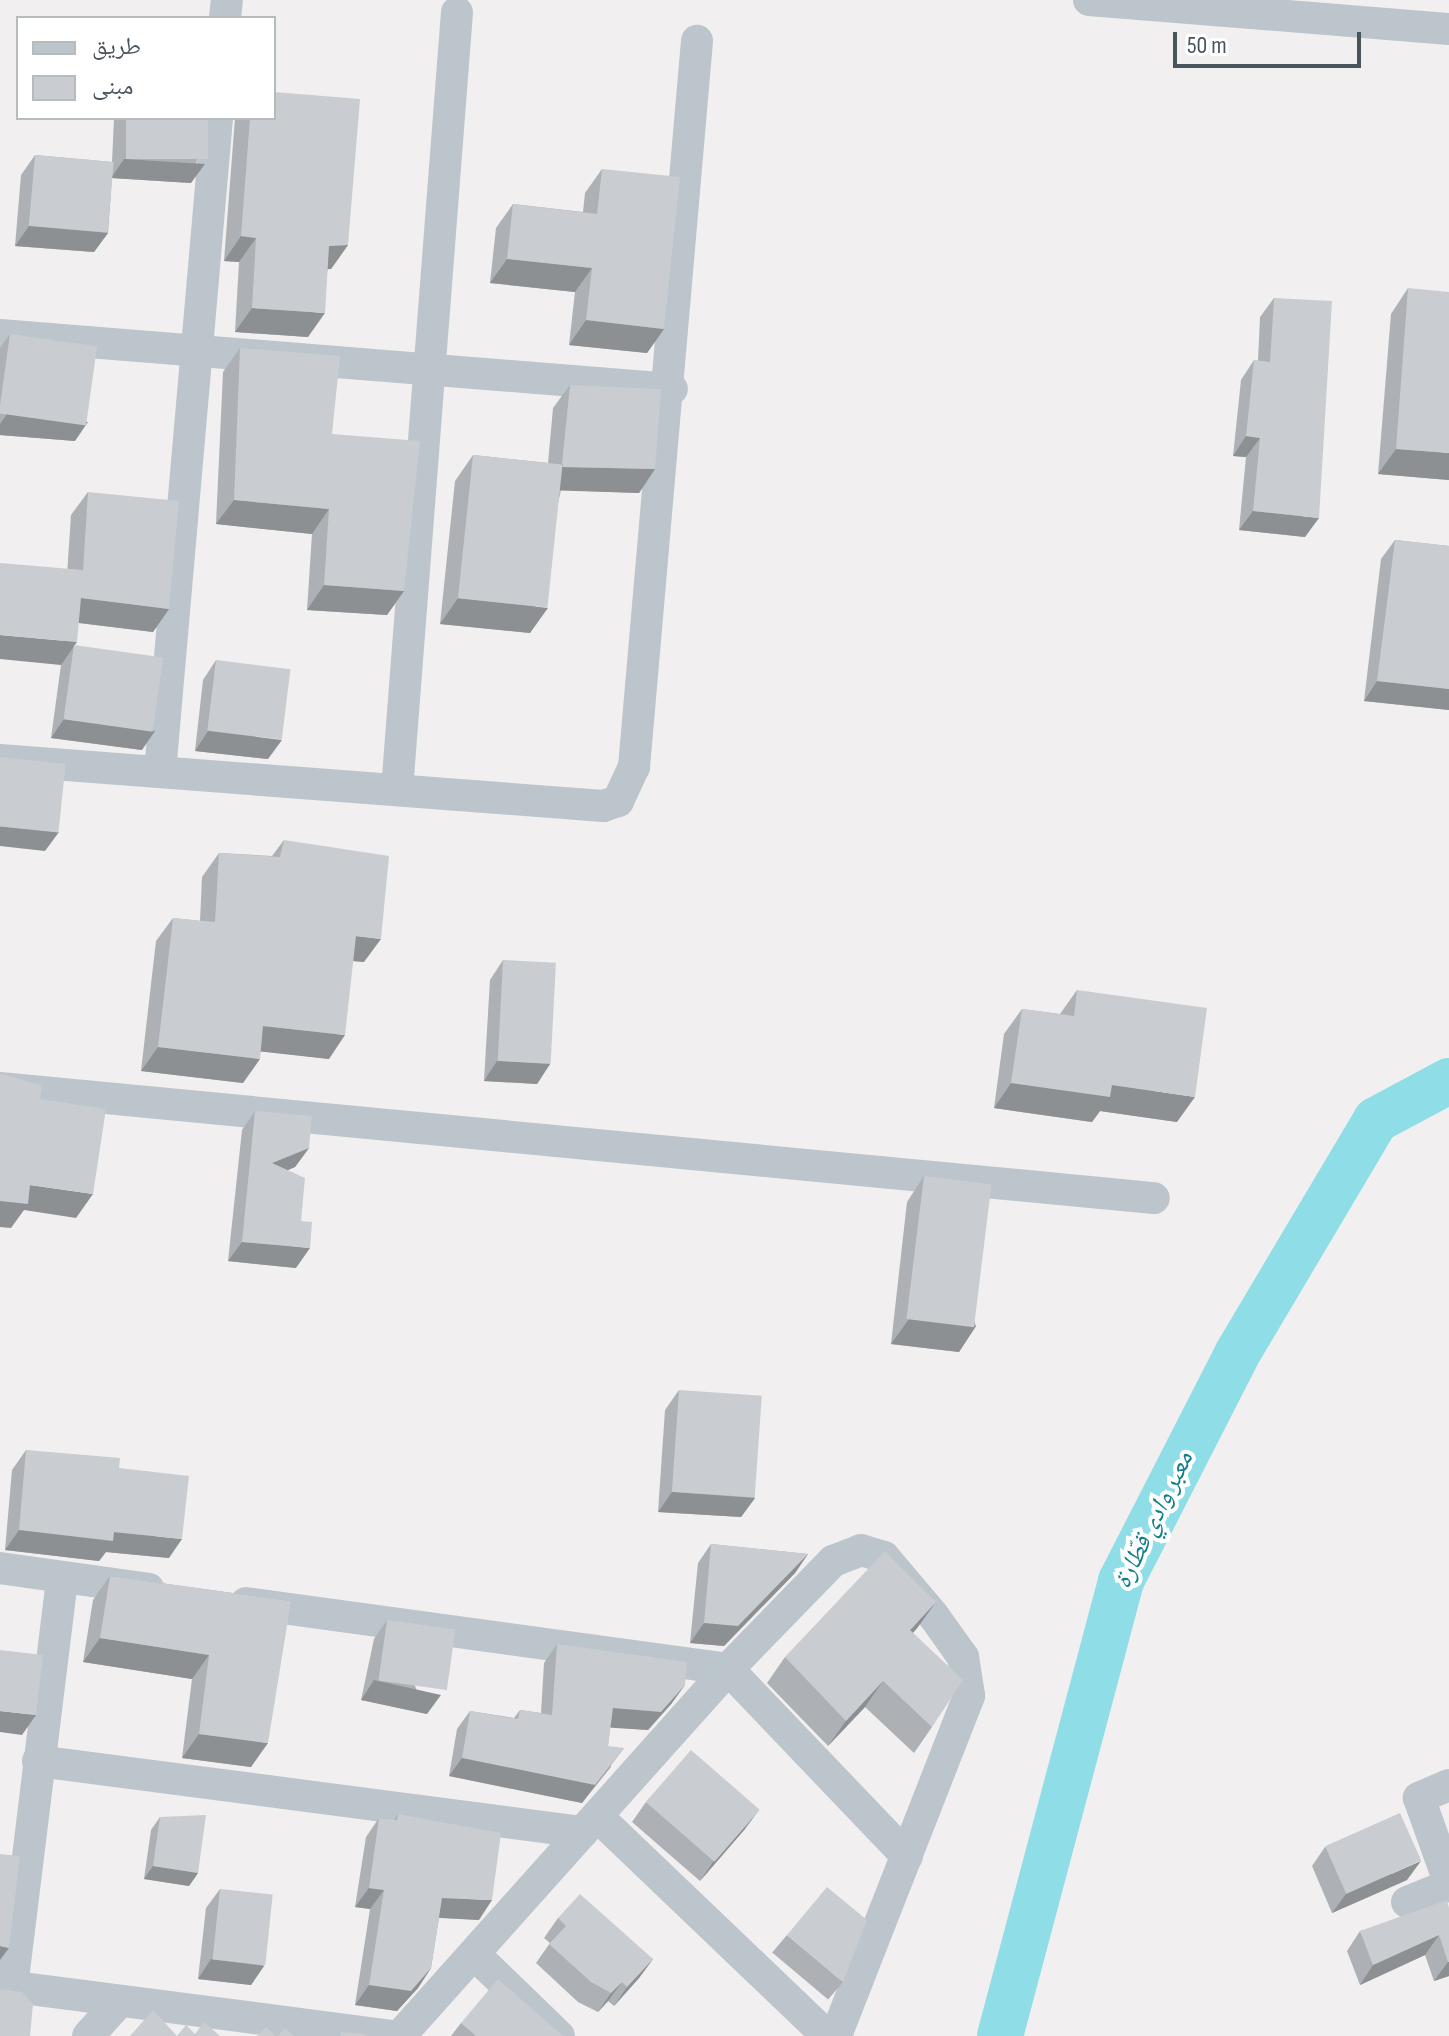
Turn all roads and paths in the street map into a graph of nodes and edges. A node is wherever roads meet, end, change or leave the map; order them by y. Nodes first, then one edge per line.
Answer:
1 (1089, 0) edge
2 (1279, 8) edge
3 (457, 12) dead end
4 (1449, 29) edge
5 (697, 41) dead end
6 (217, 120) edge
7 (0, 335) edge
8 (199, 351) junction
9 (428, 369) junction
10 (672, 389) junction
11 (0, 760) edge
12 (160, 772) junction
13 (397, 790) junction
14 (0, 1088) edge
15 (1154, 1198) dead end
16 (0, 1568) edge
17 (62, 1577) junction
18 (728, 1669) junction
19 (38, 1761) junction
20 (1449, 1785) edge
21 (589, 1824) junction
22 (907, 1856) junction
23 (1449, 1883) edge
24 (1407, 1902) dead end
25 (474, 1954) junction
26 (6, 1986) edge
27 (120, 2001) junction
28 (88, 2036) edge
29 (391, 2036) edge
30 (400, 2036) edge
31 (559, 2036) edge
32 (827, 2036) edge
33 (836, 2036) edge

1 - 2 street
2 - 4 street
3 - 9 street
5 - 10 street
6 - 8 street
7 - 8 street
8 - 9 street
8 - 12 street
9 - 10 street
9 - 13 street
10 - 13 street
11 - 12 street
12 - 13 street
14 - 15 street
16 - 17 street
17 - 18 street
17 - 19 street
18 - 21 street
18 - 22 street
18 - 22 street
19 - 21 street
19 - 26 street
20 - 23 street
21 - 25 street
21 - 32 street
22 - 33 street
23 - 24 street
25 - 30 street
25 - 31 street
26 - 27 street
27 - 28 street
27 - 29 street

